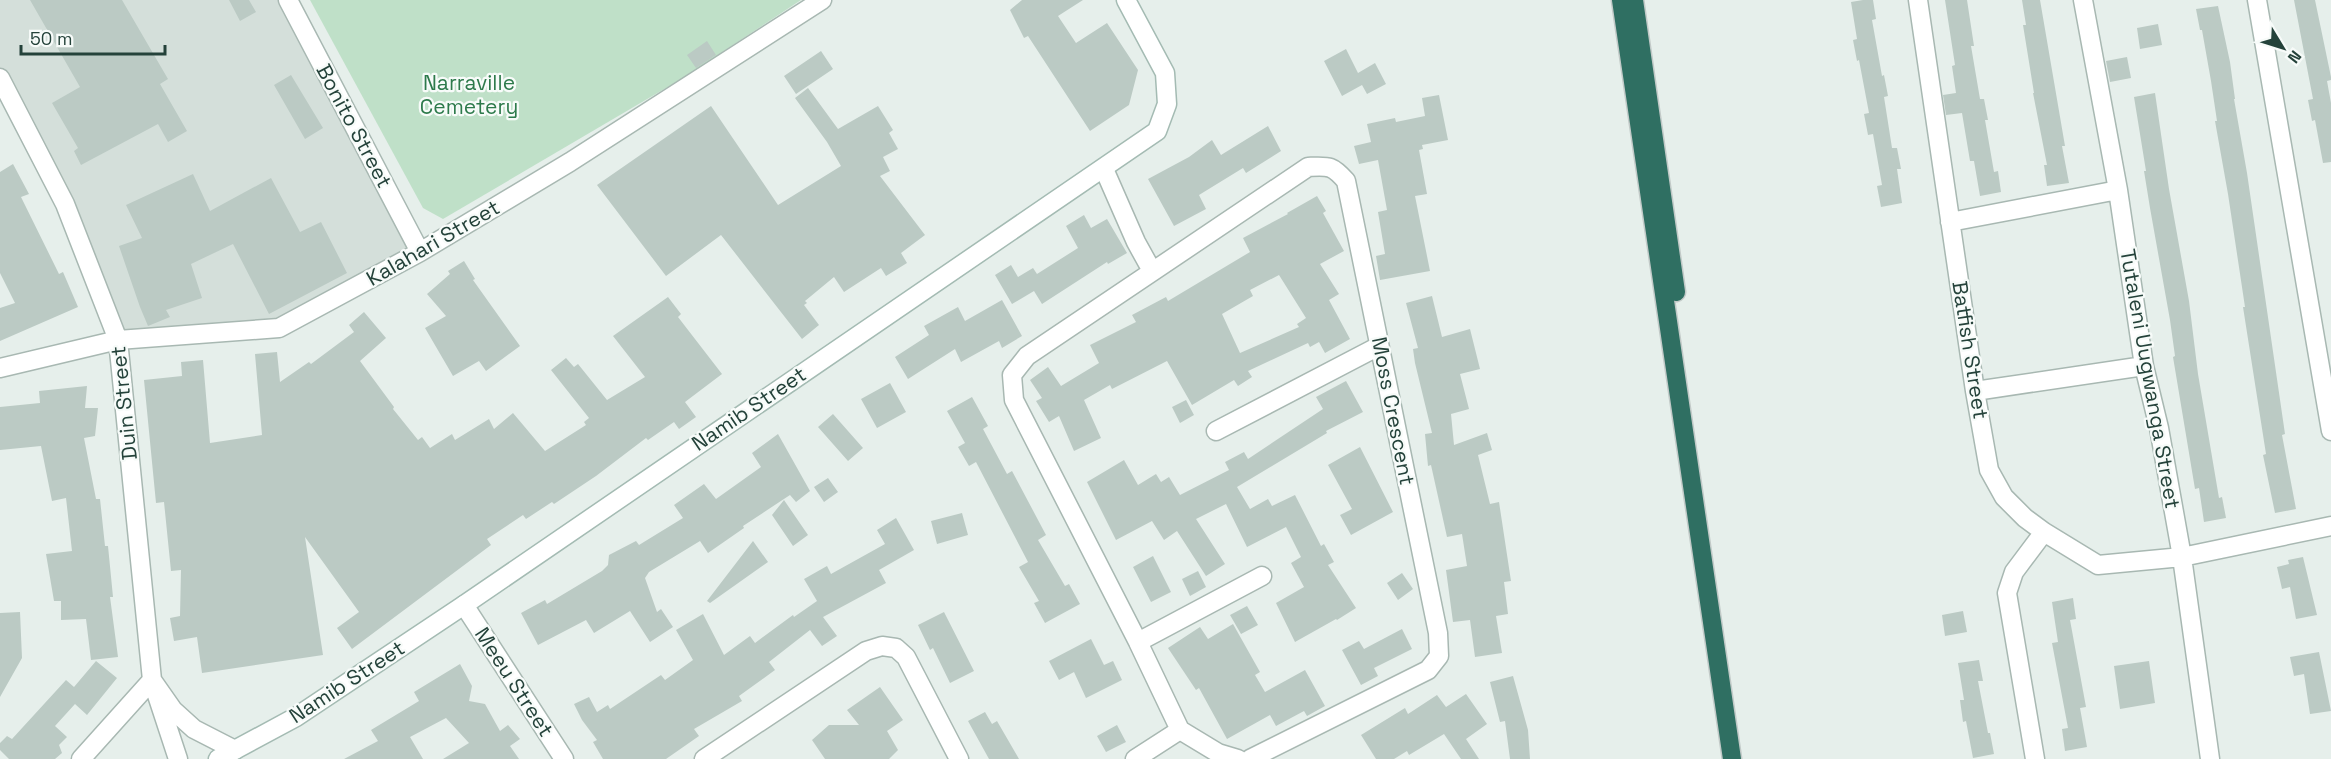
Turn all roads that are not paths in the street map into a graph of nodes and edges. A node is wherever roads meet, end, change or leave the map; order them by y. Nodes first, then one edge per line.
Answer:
1 (288, 0) edge
2 (822, 0) edge
3 (1126, 0) edge
4 (1621, 0) edge
5 (1634, 0) edge
6 (1918, 0) edge
7 (2086, 0) edge
8 (2257, 0) edge
9 (0, 78) edge
10 (1104, 170) junction
11 (2118, 190) junction
12 (1950, 222) junction
13 (420, 252) junction
14 (1152, 271) junction
15 (118, 340) junction
16 (1380, 346) junction
17 (2144, 366) junction
18 (0, 368) edge
19 (1975, 391) junction
20 (1216, 431) dead end
21 (2331, 431) edge
22 (2331, 526) edge
23 (2044, 532) junction
24 (2182, 557) junction
25 (1262, 576) dead end
26 (464, 605) junction
27 (1138, 642) junction
28 (152, 680) junction
29 (1180, 730) junction
30 (235, 750) junction
31 (81, 759) edge
32 (178, 759) edge
33 (218, 759) edge
34 (564, 759) edge
35 (704, 759) edge
36 (959, 759) edge
37 (1135, 759) edge
38 (1238, 759) edge
39 (1250, 759) edge
40 (1732, 759) edge
41 (1744, 759) edge
42 (2035, 759) edge
43 (2210, 759) edge

1 - 13 street, Bonito Street
2 - 13 street, Kalahari Street
3 - 10 street, Namib Street
4 - 40 highway
5 - 41 highway
6 - 12 street, Batfish Street
7 - 11 street, Tutaleni Uugwanga Street
8 - 21 street
9 - 15 street, Duin Street
10 - 14 street
10 - 26 street, Namib Street
11 - 12 street
11 - 17 street, Tutaleni Uugwanga Street
12 - 19 street, Batfish Street
13 - 15 street, Kalahari Street
14 - 16 street, Moss Crescent
14 - 27 street, Moss Crescent
15 - 18 street, Kalahari Street
15 - 28 street, Duin Street
16 - 20 street
16 - 39 street, Moss Crescent
17 - 19 street
17 - 24 street, Tutaleni Uugwanga Street
19 - 23 street, Batfish Street
22 - 24 street, Batfish Street
23 - 24 street, Batfish Street
23 - 42 street
24 - 43 street, Tutaleni Uugwanga Street
25 - 27 street
26 - 30 street, Namib Street
26 - 34 street, Meeu Street
27 - 29 street, Moss Crescent
28 - 30 street
28 - 31 street
28 - 32 street, Duin Street
29 - 37 street
29 - 38 street
30 - 33 street, Namib Street
35 - 36 street

